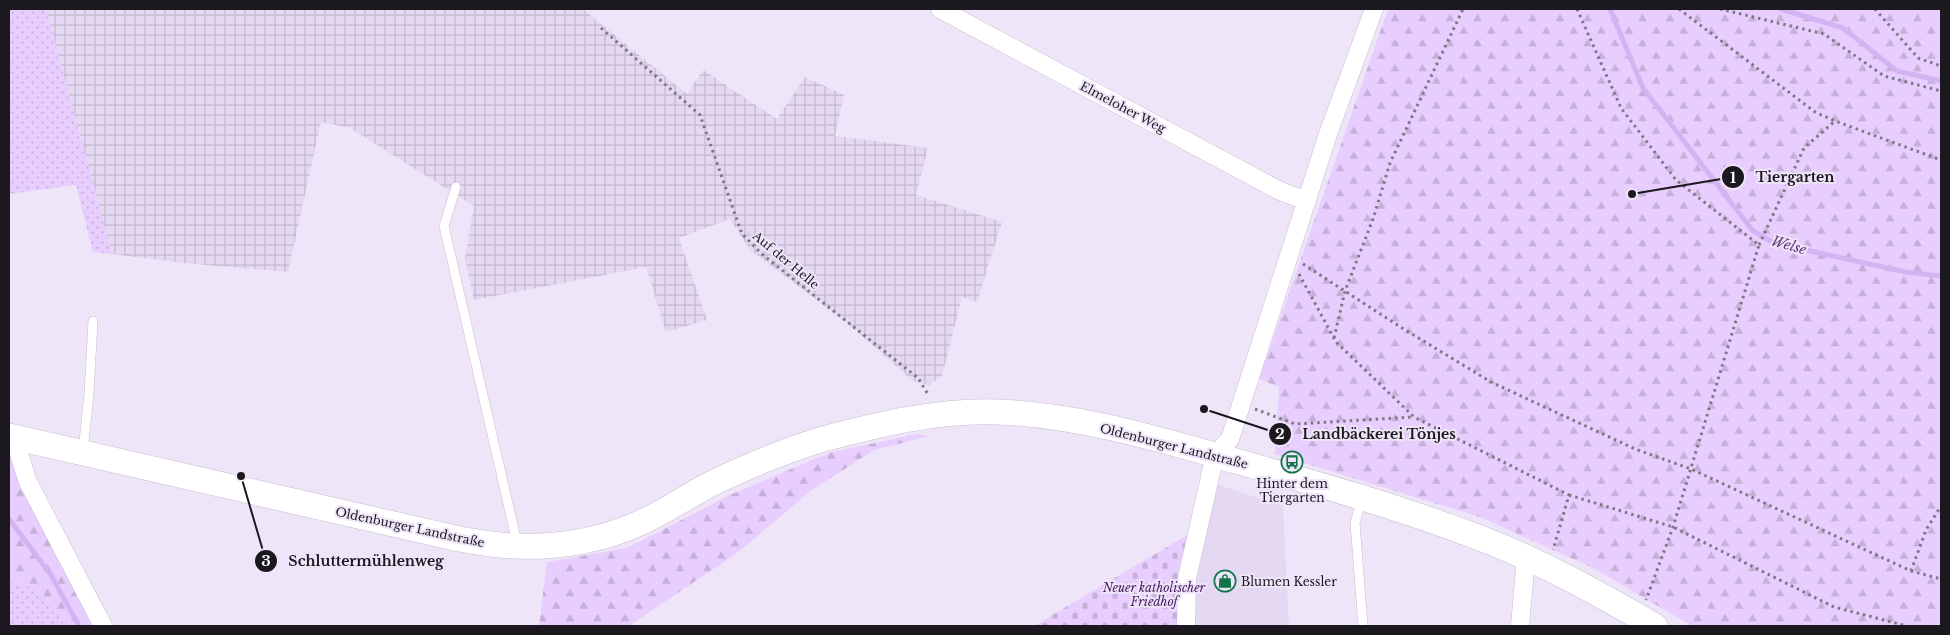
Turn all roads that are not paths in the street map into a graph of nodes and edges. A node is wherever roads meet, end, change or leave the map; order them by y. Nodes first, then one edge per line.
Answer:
1 (940, 9) edge
2 (1374, 9) edge
3 (456, 187) dead end
4 (1307, 201) junction
5 (93, 321) dead end
6 (17, 435) edge
7 (83, 453) junction
8 (1215, 455) junction
9 (1362, 498) junction
10 (516, 546) junction
11 (1537, 563) junction
12 (1649, 617) edge
13 (103, 626) edge
14 (1186, 626) edge
15 (1363, 626) edge
16 (1520, 626) edge

1 - 4 street, Elmeloher Weg
2 - 4 street
3 - 10 lane
4 - 8 street
5 - 7 lane
6 - 7 main road, Oldenburger Landstraße
6 - 13 street
7 - 10 main road, Oldenburger Landstraße
8 - 9 main road, Oldenburger Landstraße
8 - 10 main road, Oldenburger Landstraße
8 - 14 street
9 - 11 main road, Oldenburger Landstraße
9 - 15 lane
11 - 12 main road, Oldenburger Landstraße
11 - 16 street

